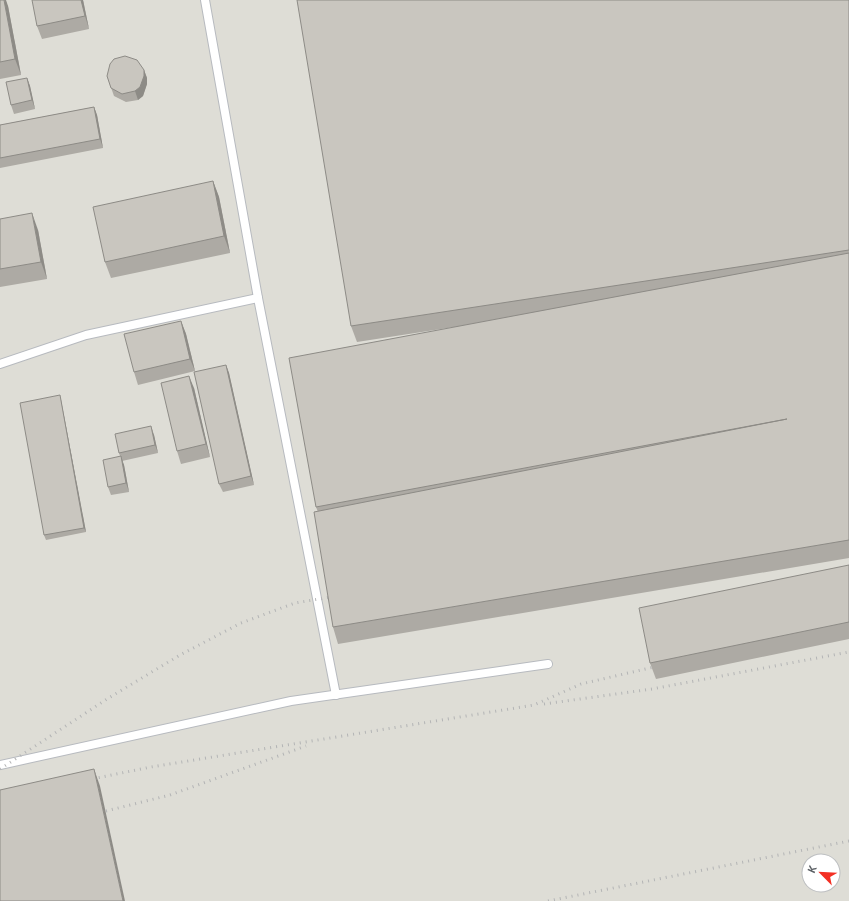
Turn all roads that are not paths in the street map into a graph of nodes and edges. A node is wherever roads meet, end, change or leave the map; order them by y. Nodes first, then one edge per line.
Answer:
1 (205, 0) edge
2 (258, 298) junction
3 (0, 364) edge
4 (548, 664) dead end
5 (336, 695) junction
6 (0, 765) edge

1 - 2 lane
2 - 3 lane
2 - 5 lane
4 - 5 lane
5 - 6 lane

